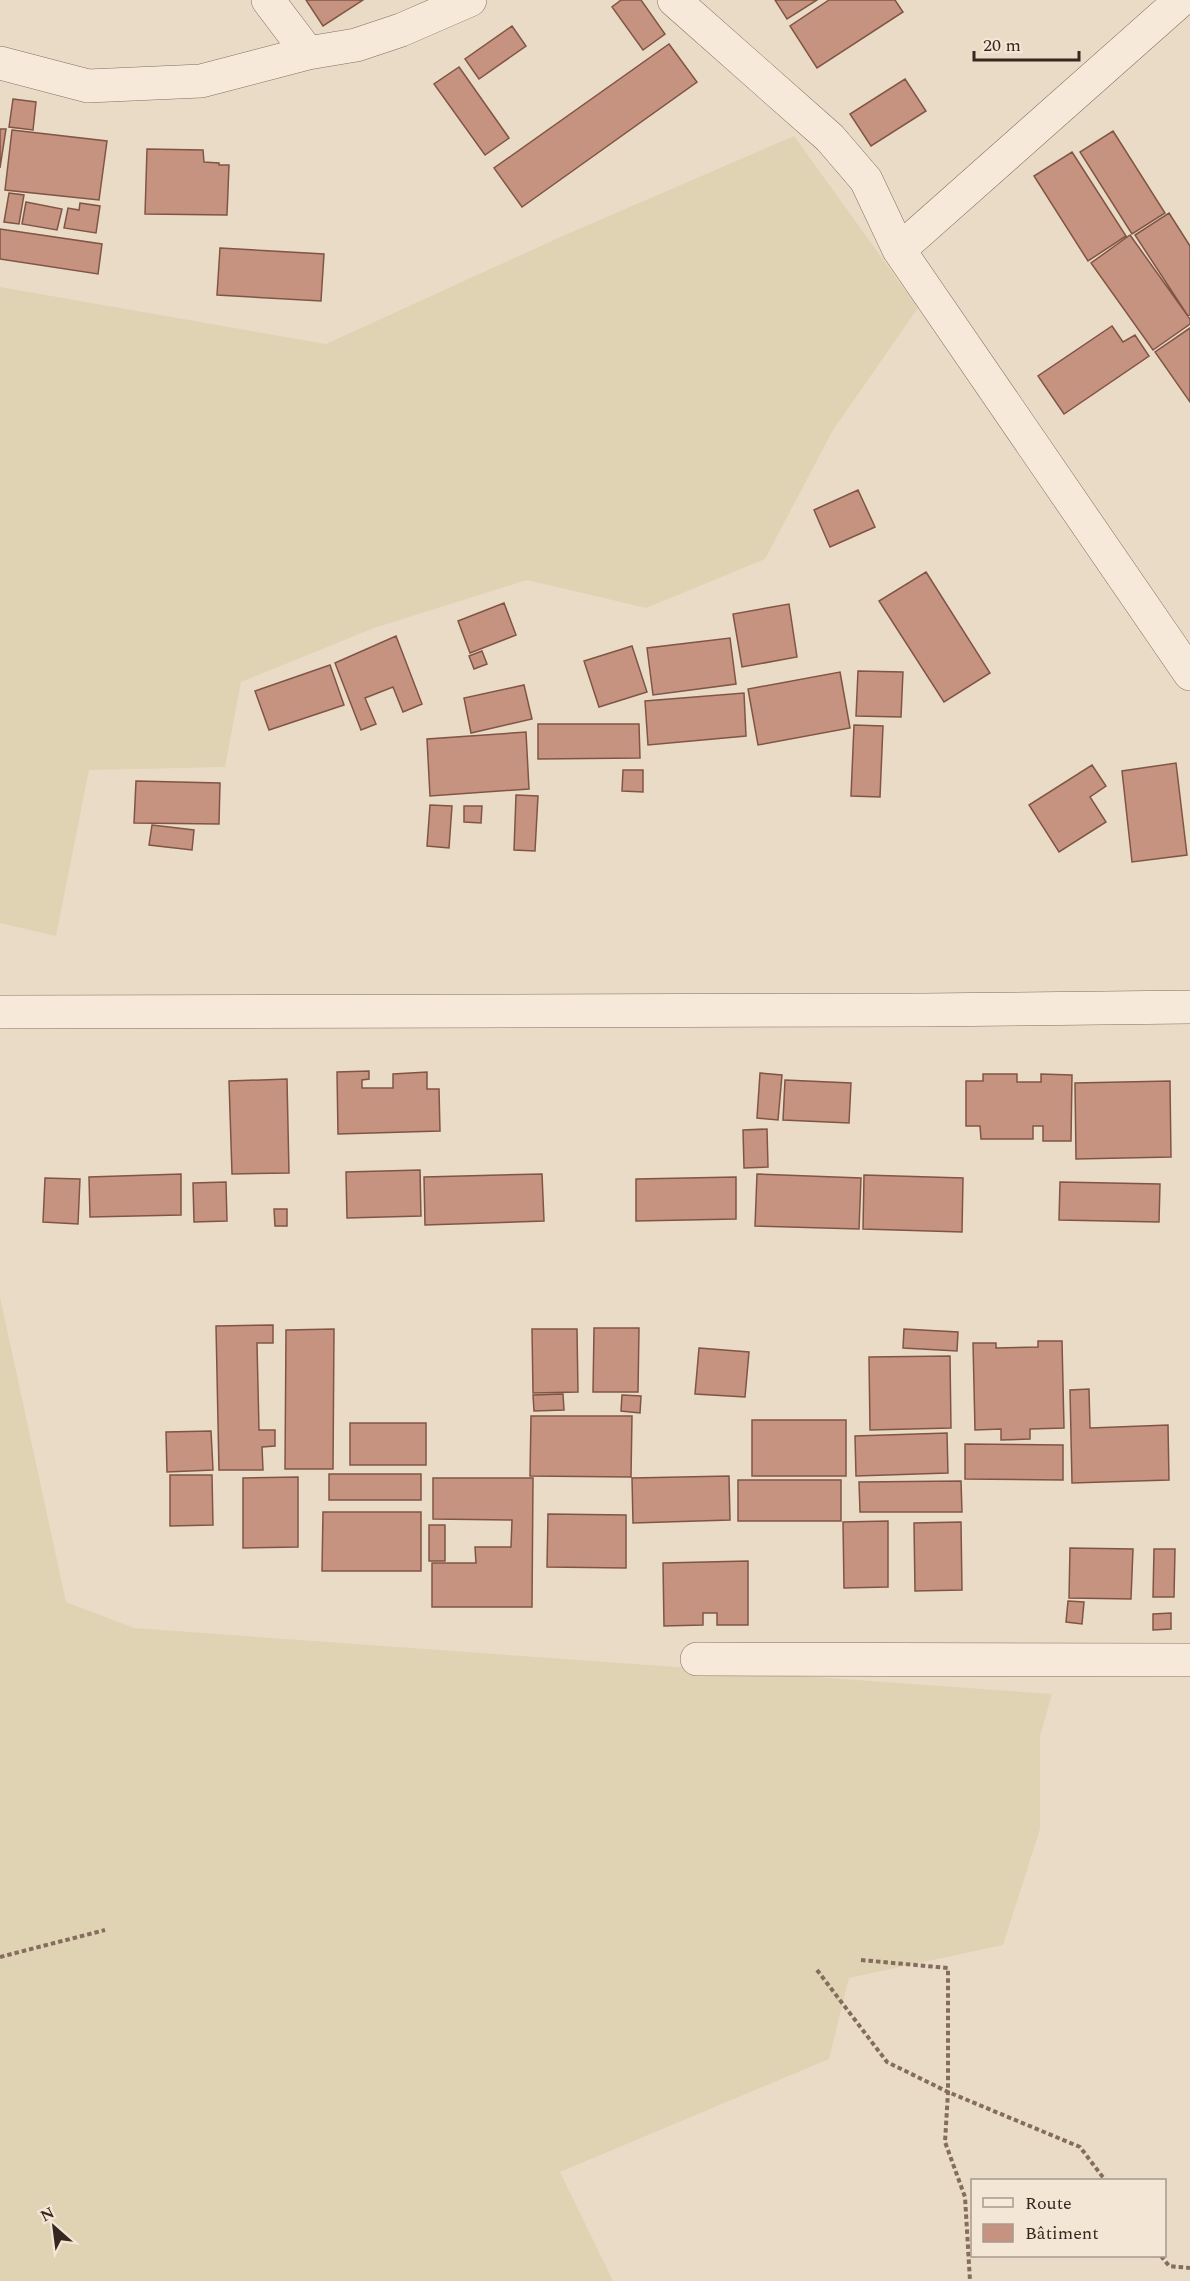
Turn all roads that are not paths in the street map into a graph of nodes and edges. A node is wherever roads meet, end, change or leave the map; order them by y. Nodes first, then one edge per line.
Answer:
1 (268, 0) edge
2 (470, 0) edge
3 (674, 0) edge
4 (1181, 0) edge
5 (308, 53) junction
6 (0, 63) edge
7 (899, 250) junction
8 (1190, 674) edge
9 (1190, 1007) edge
10 (0, 1012) edge
11 (697, 1659) dead end
12 (1190, 1660) edge

1 - 5 street
2 - 5 street
3 - 7 street
4 - 7 street
5 - 6 street
7 - 8 street
9 - 10 street
11 - 12 street

